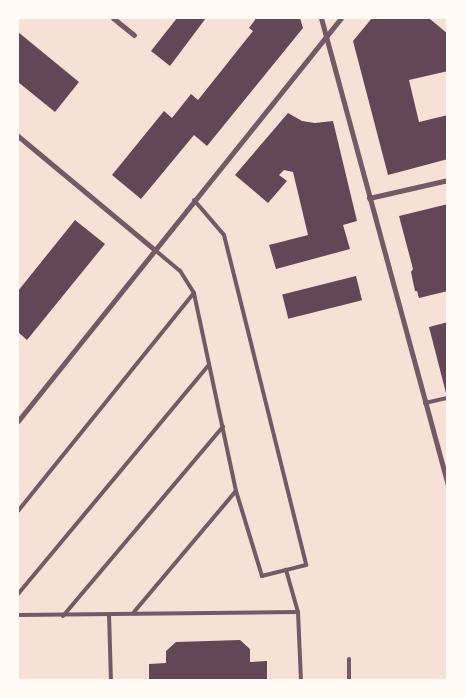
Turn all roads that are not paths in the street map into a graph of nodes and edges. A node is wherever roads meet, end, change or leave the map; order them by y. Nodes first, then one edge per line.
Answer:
1 (113, 18) edge
2 (321, 18) edge
3 (341, 18) edge
4 (134, 35) dead end
5 (326, 36) junction
6 (18, 136) edge
7 (448, 180) edge
8 (369, 198) junction
9 (194, 200) junction
10 (155, 250) junction
11 (194, 293) junction
12 (208, 366) junction
13 (447, 398) edge
14 (425, 403) junction
15 (18, 421) edge
16 (223, 427) junction
17 (448, 484) edge
18 (236, 491) junction
19 (18, 511) edge
20 (286, 570) junction
21 (18, 594) edge
22 (134, 612) junction
23 (298, 612) junction
24 (109, 614) junction
25 (18, 615) edge
26 (63, 616) junction
27 (348, 659) dead end
28 (111, 680) edge
29 (301, 680) edge
30 (349, 680) edge

1 - 4 street
2 - 5 street
3 - 5 street
5 - 8 street
5 - 9 street
6 - 10 street
7 - 8 street
8 - 14 street
9 - 10 street
9 - 20 lane
10 - 11 lane
10 - 15 street
11 - 12 lane
11 - 19 lane
12 - 16 lane
12 - 21 lane
13 - 14 lane
14 - 17 street
16 - 18 lane
16 - 26 lane
18 - 20 lane
18 - 22 lane
20 - 23 lane
22 - 23 lane
22 - 24 lane
23 - 29 lane
24 - 26 lane
24 - 28 lane
25 - 26 lane
27 - 30 lane

